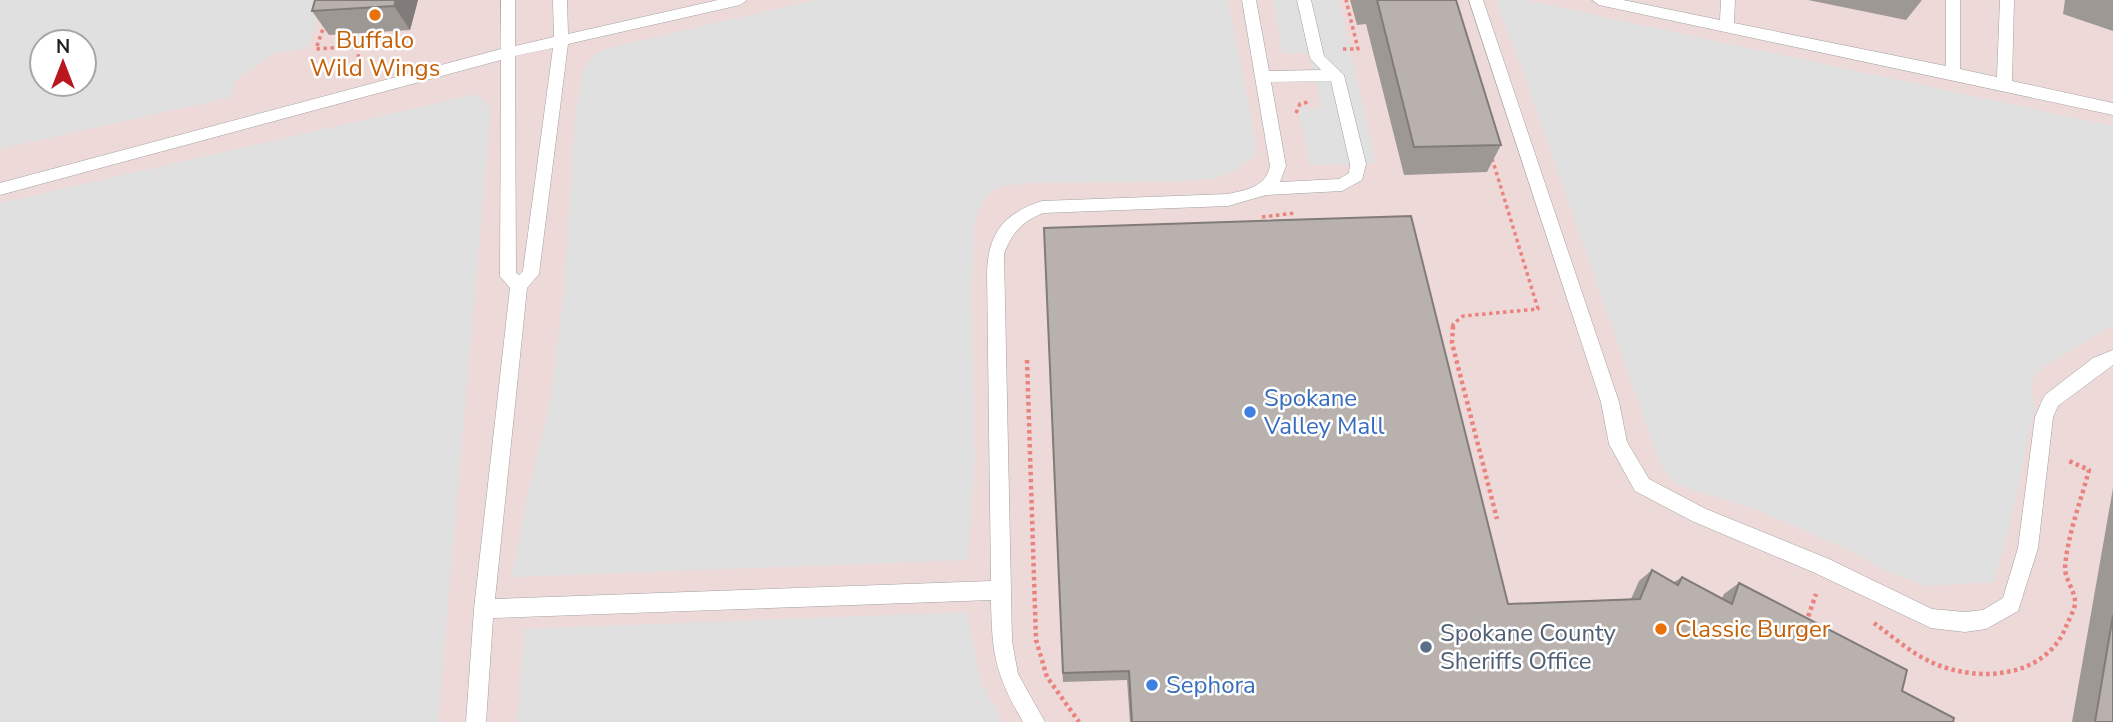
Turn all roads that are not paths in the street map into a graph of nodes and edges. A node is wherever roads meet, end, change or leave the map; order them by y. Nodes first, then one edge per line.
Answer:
1 (508, 0) edge
2 (560, 0) edge
3 (740, 0) edge
4 (1248, 0) edge
5 (1304, 0) edge
6 (1476, 0) edge
7 (1599, 0) edge
8 (1728, 0) edge
9 (1954, 0) edge
10 (2007, 0) edge
11 (1727, 25) junction
12 (561, 41) junction
13 (506, 53) junction
14 (1953, 72) junction
15 (1337, 75) junction
16 (1262, 77) junction
17 (2004, 83) junction
18 (2113, 109) edge
19 (0, 189) edge
20 (1264, 189) junction
21 (519, 285) junction
22 (2113, 357) edge
23 (1001, 590) junction
24 (484, 608) junction
25 (476, 722) edge
26 (1035, 722) edge

1 - 13 lane
2 - 12 lane
3 - 12 lane
4 - 16 lane
5 - 15 lane
6 - 22 lane
7 - 11 lane
8 - 11 lane
9 - 14 lane
10 - 17 lane
11 - 14 lane
12 - 13 lane
12 - 21 lane
13 - 19 lane
13 - 21 lane
14 - 17 lane
15 - 16 lane
15 - 20 lane
16 - 20 lane
17 - 18 lane
20 - 23 lane
21 - 24 lane
23 - 24 lane
23 - 26 lane
24 - 25 lane

